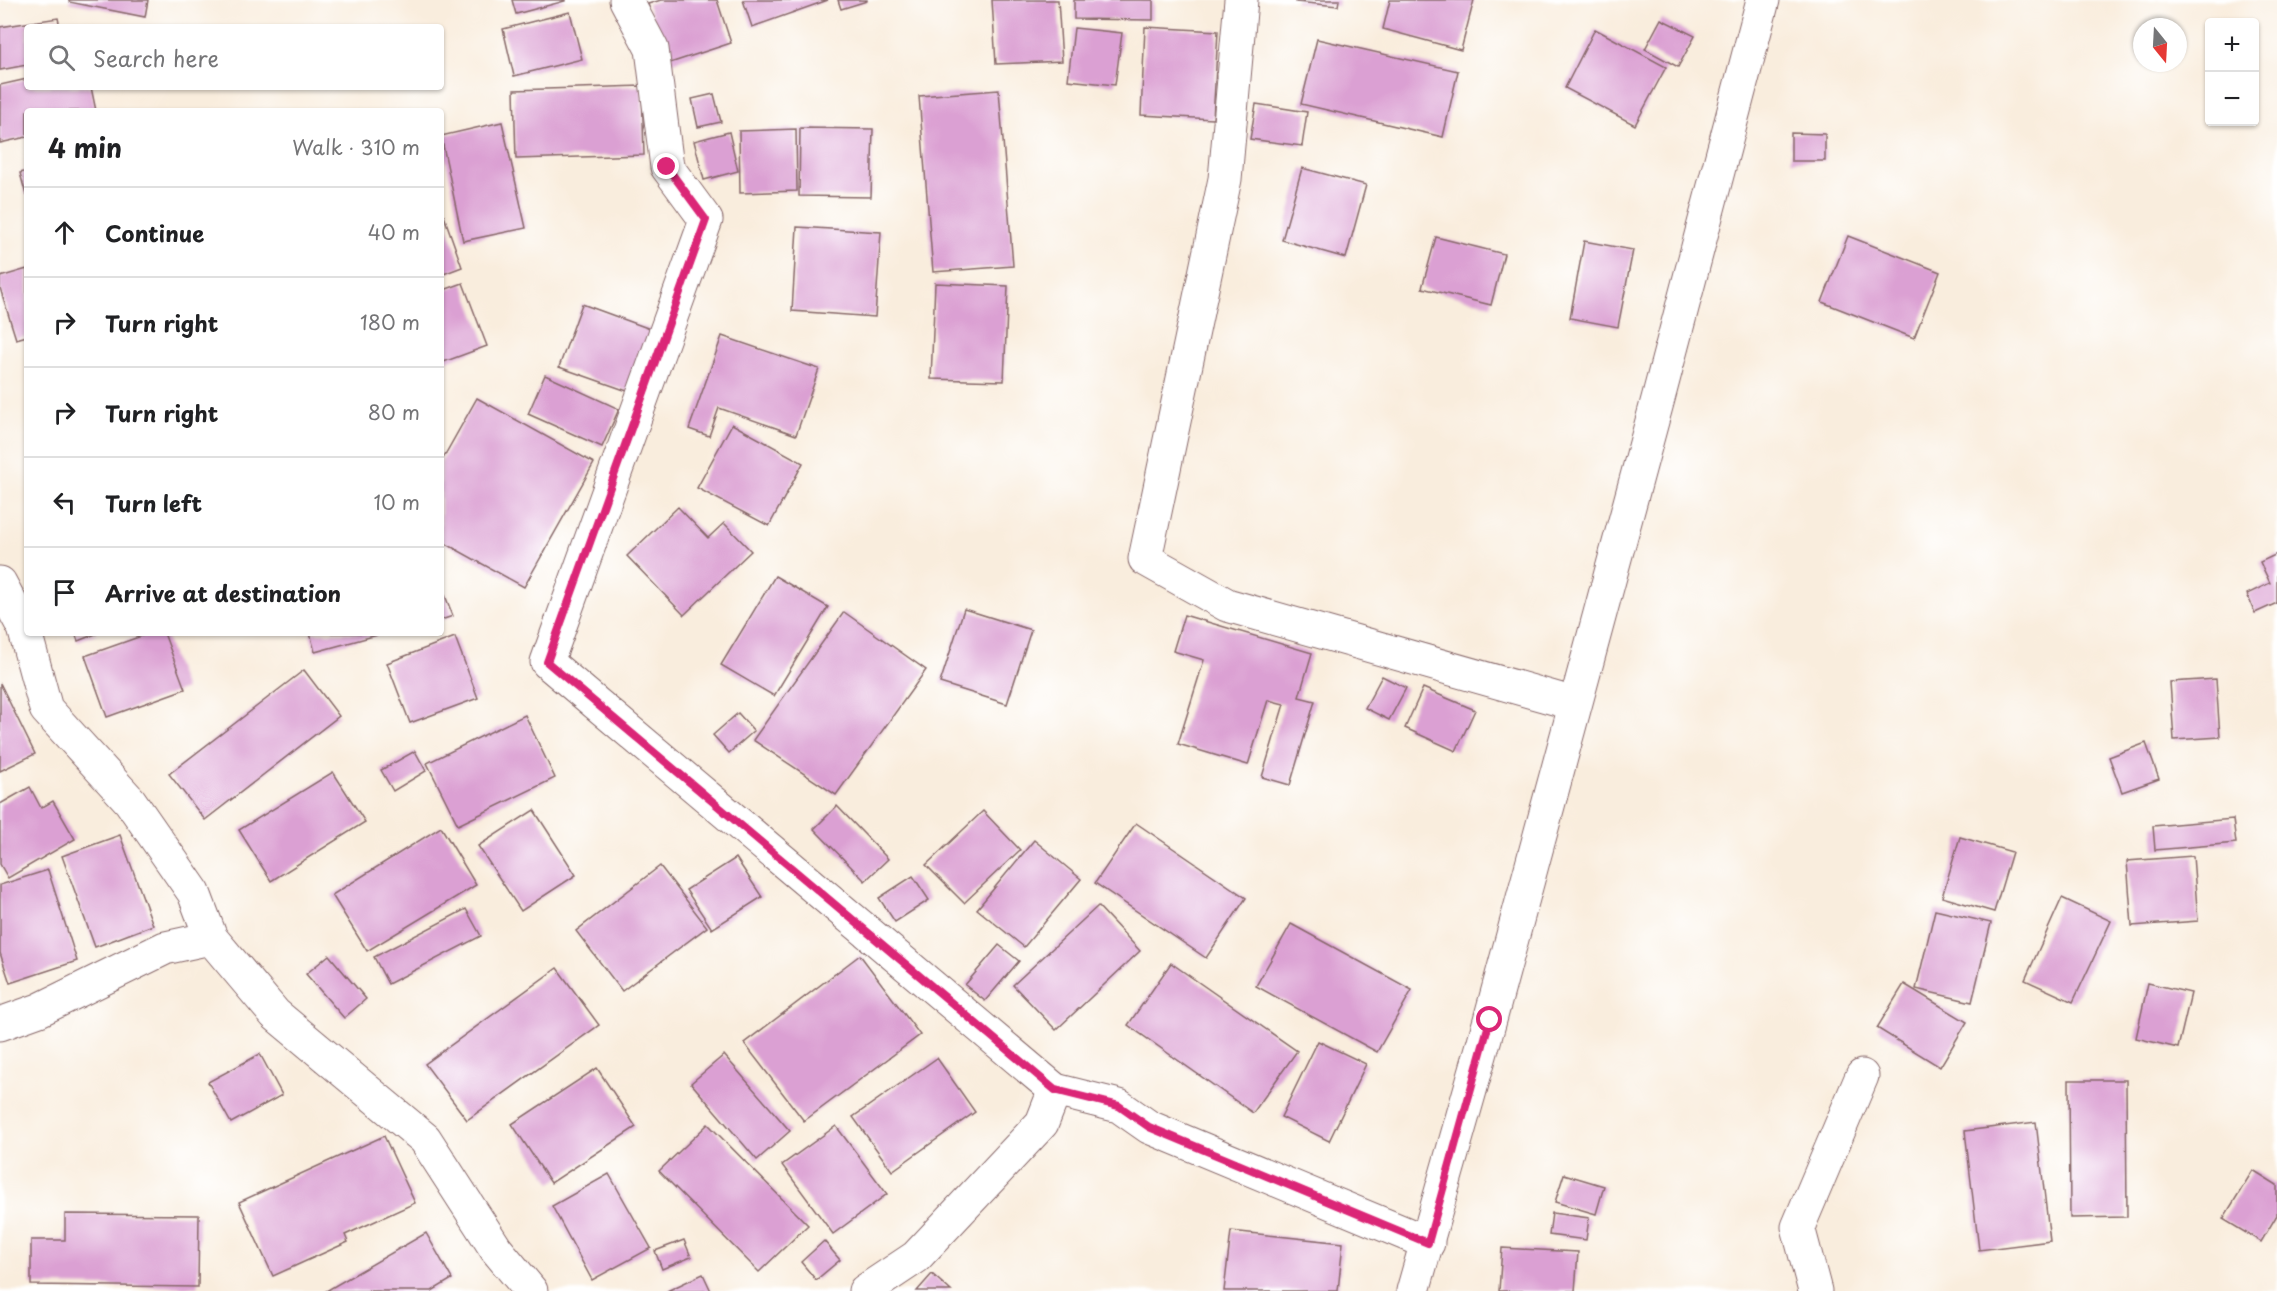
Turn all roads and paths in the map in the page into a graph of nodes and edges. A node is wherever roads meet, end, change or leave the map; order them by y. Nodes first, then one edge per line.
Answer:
1 (626, 0) edge
2 (1241, 0) edge
3 (1762, 0) edge
4 (0, 583) edge
5 (24, 628) edge
6 (26, 636) edge
7 (1575, 704) junction
8 (211, 938) junction
9 (0, 1024) edge
10 (1862, 1076) dead end
11 (1055, 1090) junction
12 (1428, 1243) junction
13 (531, 1291) edge
14 (865, 1291) edge
15 (1413, 1291) edge
16 (1815, 1291) edge

1 - 11 street
2 - 7 street
3 - 7 street
4 - 5 street
6 - 8 street
7 - 12 street
8 - 9 street
8 - 13 street
10 - 16 street
11 - 12 street
11 - 14 street
12 - 15 street

